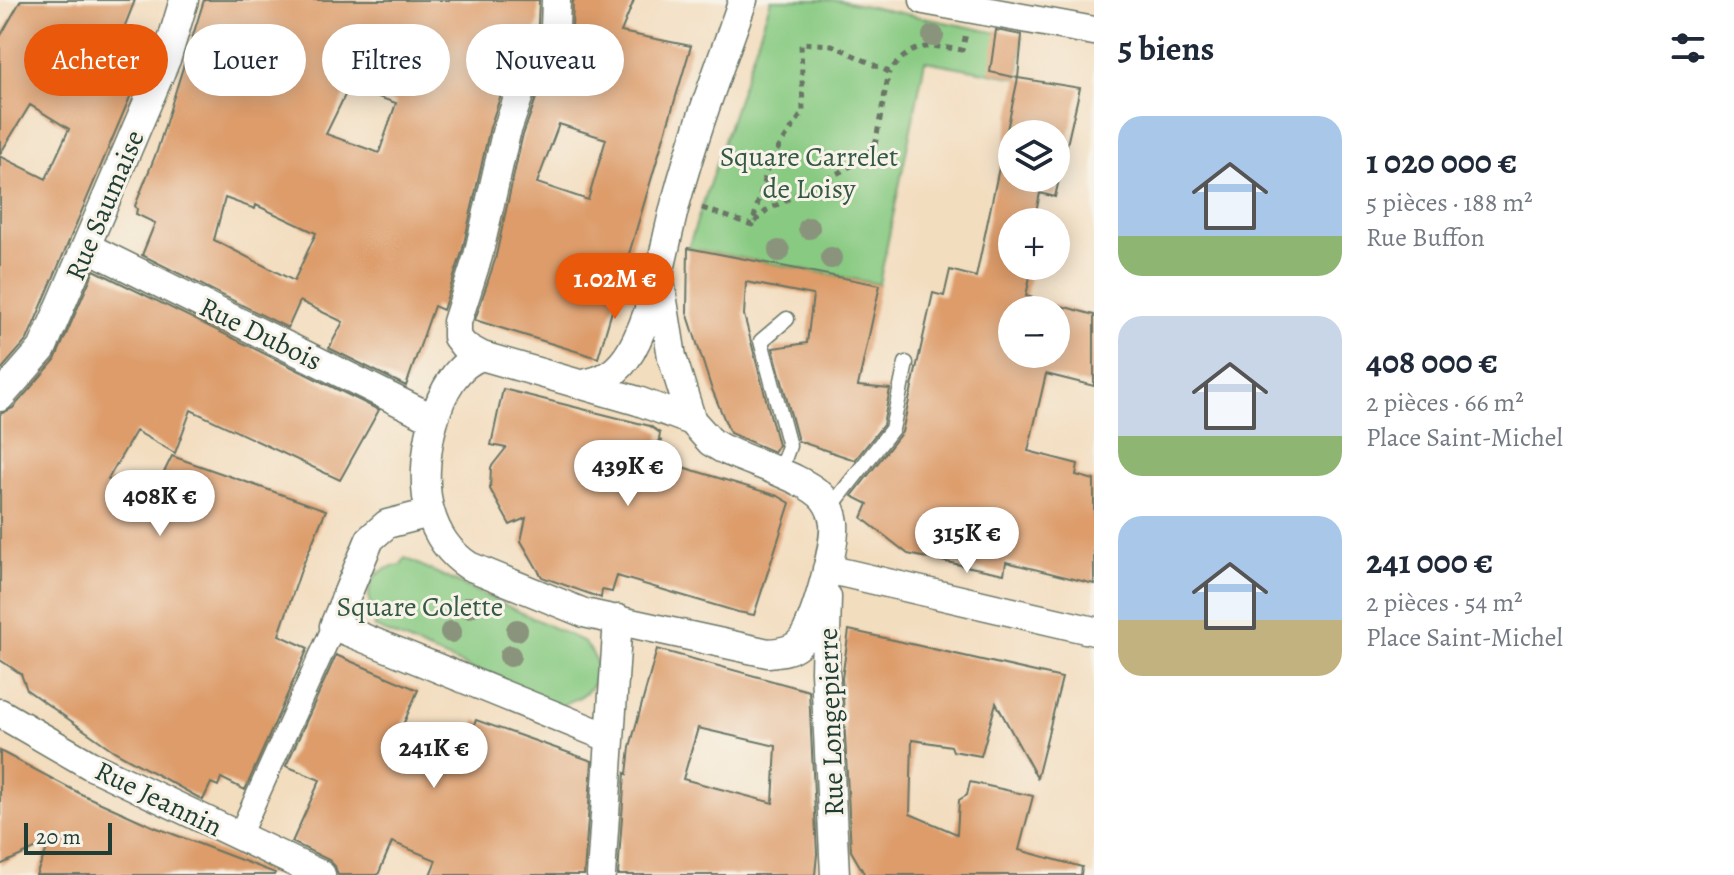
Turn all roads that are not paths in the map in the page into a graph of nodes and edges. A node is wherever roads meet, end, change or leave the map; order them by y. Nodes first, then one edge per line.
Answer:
1 (184, 0) edge
2 (556, 0) edge
3 (743, 0) edge
4 (924, 0) edge
5 (1094, 31) edge
6 (87, 247) junction
7 (659, 276) junction
8 (787, 319) dead end
9 (482, 356) junction
10 (906, 363) dead end
11 (583, 384) junction
12 (0, 397) edge
13 (434, 419) junction
14 (692, 421) junction
15 (779, 474) junction
16 (830, 508) junction
17 (430, 513) junction
18 (827, 569) junction
19 (618, 619) junction
20 (334, 626) junction
21 (1094, 631) edge
22 (0, 713) edge
23 (610, 738) junction
24 (239, 836) junction
25 (321, 875) edge
26 (601, 875) edge
27 (835, 875) edge

1 - 6 street, Rue Saumaise
2 - 9 street
3 - 7 street
4 - 5 street
6 - 12 street, Rue Saumaise
6 - 13 street, Rue Dubois
7 - 11 street
7 - 14 street
8 - 15 lane
9 - 11 street
9 - 13 street
10 - 16 lane
11 - 14 street
13 - 17 street
14 - 15 street
15 - 16 street
16 - 18 street
17 - 19 street
17 - 20 street
18 - 19 street
18 - 21 street
18 - 27 street, Rue Longepierre
19 - 23 street
20 - 23 street
20 - 24 street
22 - 24 street, Rue Jeannin
23 - 26 street
24 - 25 street, Rue Jeannin

